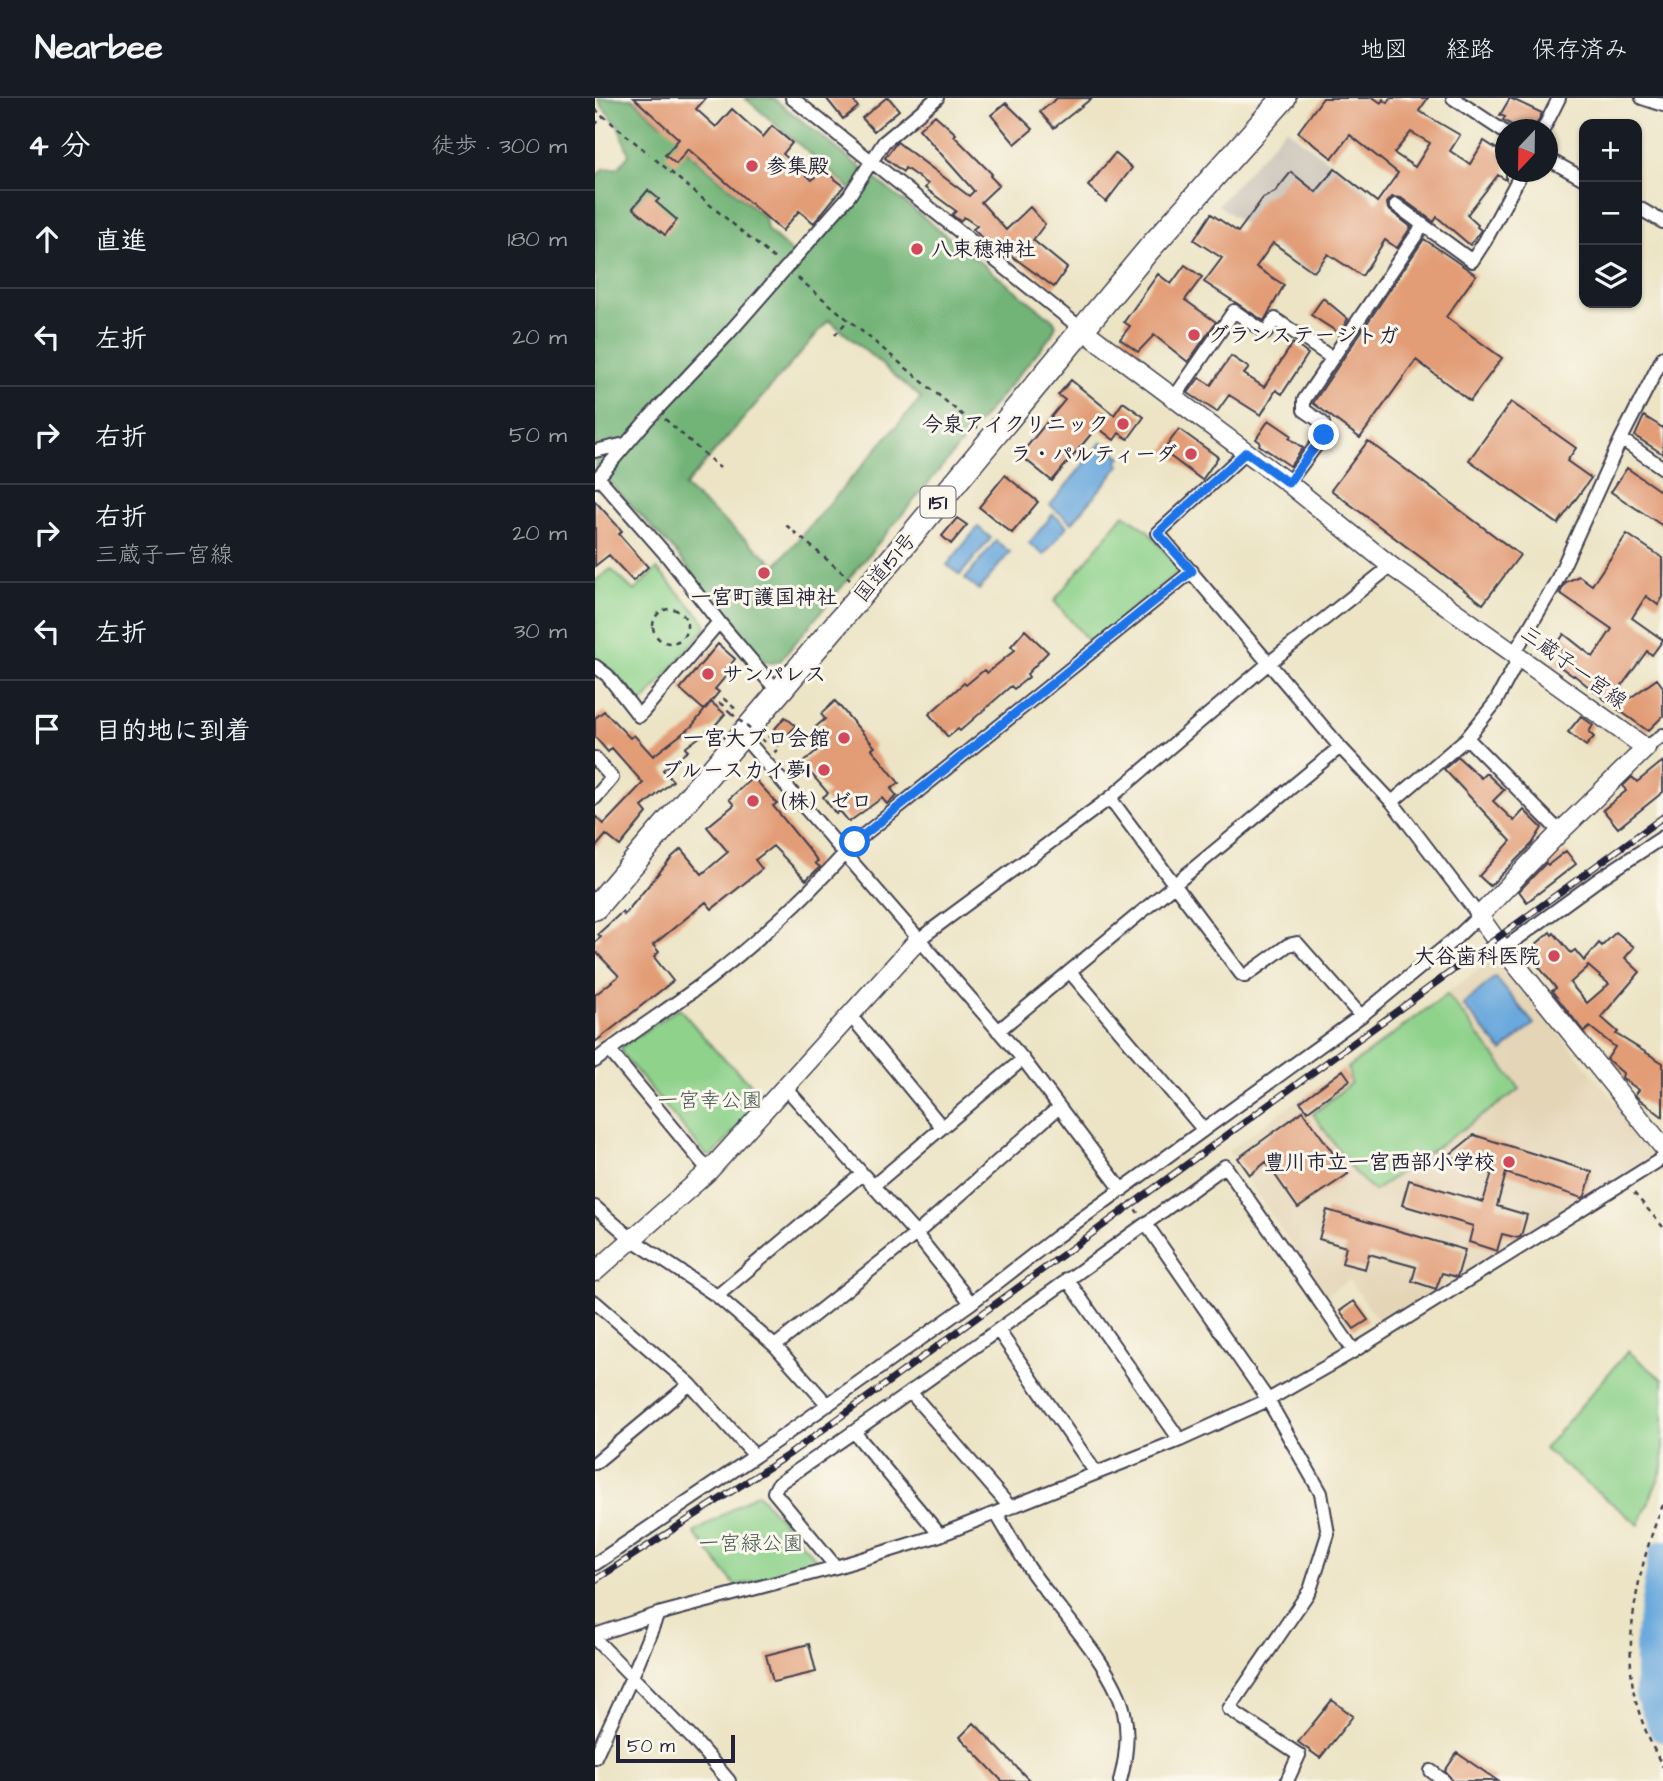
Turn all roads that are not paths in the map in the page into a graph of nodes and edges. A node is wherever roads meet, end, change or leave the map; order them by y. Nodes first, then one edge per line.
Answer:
1 (792, 98) edge
2 (937, 98) edge
3 (1284, 98) edge
4 (1454, 98) edge
5 (1559, 98) edge
6 (1642, 98) edge
7 (1663, 105) edge
8 (1548, 119) edge
9 (1495, 126) edge
10 (872, 161) junction
11 (1558, 165) edge
12 (1579, 176) edge
13 (1517, 182) edge
14 (1396, 205) dead end
15 (1642, 210) edge
16 (1663, 222) edge
17 (1423, 225) junction
18 (1083, 330) junction
19 (1663, 357) edge
20 (1332, 358) junction
21 (1174, 398) junction
22 (1621, 439) junction
23 (625, 444) junction
24 (595, 451) edge
25 (1246, 452) junction
26 (1663, 468) edge
27 (597, 479) edge
28 (1288, 483) junction
29 (1391, 566) junction
30 (1192, 571) junction
31 (719, 622) junction
32 (1517, 654) junction
33 (1269, 663) junction
34 (595, 666) edge
35 (607, 676) junction
36 (595, 685) edge
37 (778, 692) junction
38 (749, 727) junction
39 (1663, 735) edge
40 (1467, 738) junction
41 (1341, 747) junction
42 (1646, 748) junction
43 (595, 758) edge
44 (595, 798) edge
45 (1110, 799) junction
46 (1392, 802) junction
47 (1560, 832) junction
48 (1663, 837) edge
49 (845, 853) junction
50 (1174, 886) junction
51 (598, 898) edge
52 (1479, 916) junction
53 (918, 940) junction
54 (1503, 949) junction
55 (1071, 973) junction
56 (850, 1015) junction
57 (1361, 1016) junction
58 (998, 1031) junction
59 (609, 1050) junction
60 (1023, 1059) junction
61 (595, 1061) edge
62 (785, 1087) junction
63 (1058, 1108) junction
64 (942, 1128) junction
65 (1203, 1129) junction
66 (1663, 1147) edge
67 (1663, 1158) edge
68 (709, 1171) junction
69 (862, 1174) junction
70 (873, 1186) junction
71 (1122, 1190) junction
72 (595, 1207) edge
73 (1146, 1224) junction
74 (916, 1234) junction
75 (633, 1240) junction
76 (595, 1272) edge
77 (1067, 1279) junction
78 (717, 1296) junction
79 (595, 1302) edge
80 (971, 1303) junction
81 (998, 1330) junction
82 (775, 1346) junction
83 (1354, 1351) junction
84 (690, 1384) junction
85 (912, 1394) junction
86 (1268, 1400) junction
87 (828, 1405) junction
88 (854, 1433) junction
89 (1180, 1440) junction
90 (755, 1456) junction
91 (595, 1463) edge
92 (1096, 1473) junction
93 (1010, 1507) junction
94 (996, 1513) junction
95 (940, 1535) junction
96 (595, 1563) edge
97 (836, 1567) junction
98 (658, 1614) junction
99 (595, 1637) edge
100 (632, 1677) junction
101 (595, 1757) edge
102 (1431, 1771) dead end
103 (729, 1781) edge
104 (1120, 1781) edge
105 (1287, 1781) edge
106 (1444, 1781) edge

1 - 10 street
2 - 10 street
3 - 18 highway, 国道151号 / 151
4 - 9 street
5 - 8 street
6 - 7 street
10 - 18 street
10 - 23 street
11 - 12 street
13 - 17 street
14 - 17 street
15 - 16 street
17 - 20 street
18 - 21 main road, 三蔵子一宮線
18 - 37 highway, 国道151号 / 151
19 - 22 street
20 - 21 street
20 - 28 street
21 - 25 main road, 三蔵子一宮線
22 - 26 street
22 - 32 street
23 - 24 street
23 - 27 street
25 - 28 main road, 三蔵子一宮線
25 - 30 street
27 - 31 street
28 - 29 main road, 三蔵子一宮線
29 - 32 main road, 三蔵子一宮線
29 - 33 street
30 - 33 street
30 - 49 street
31 - 35 street
31 - 37 street
32 - 40 street
32 - 42 main road, 三蔵子一宮線
33 - 41 street
33 - 45 street
34 - 35 street
35 - 36 street
37 - 38 highway, 国道151号 / 151
38 - 49 street
38 - 51 highway, 国道151号 / 151
39 - 42 street
40 - 46 street
40 - 47 street
41 - 46 street
41 - 50 street
42 - 47 main road
43 - 44 street
45 - 50 street
45 - 53 street
46 - 52 street
47 - 52 main road
48 - 54 street
49 - 53 street
49 - 59 street
50 - 55 street
50 - 57 street
52 - 54 main road
52 - 57 street
53 - 56 main road
53 - 58 street
54 - 66 main road
55 - 58 street
55 - 65 street
56 - 62 main road
56 - 64 street
57 - 65 street
58 - 60 street
59 - 61 street
59 - 68 street
60 - 63 street
60 - 64 street
62 - 68 main road
62 - 69 street
63 - 71 street
63 - 74 street
64 - 70 street
65 - 71 street
67 - 83 street
68 - 75 main road
69 - 70 street
69 - 78 street
70 - 74 street
71 - 80 street
72 - 75 street
73 - 77 street
73 - 83 street
73 - 86 street
74 - 80 street
74 - 82 street
75 - 76 main road
75 - 78 street
77 - 81 street
77 - 89 street
78 - 82 street
79 - 84 street
80 - 87 street
81 - 85 street
81 - 92 street
82 - 87 street
83 - 86 street
84 - 90 street
84 - 91 street
85 - 88 street
85 - 93 street
86 - 89 street
86 - 105 street
87 - 90 street
88 - 95 street
88 - 97 street
89 - 92 street
90 - 96 street
92 - 93 street
93 - 94 street
94 - 95 street
94 - 104 street
95 - 97 street
97 - 98 street
98 - 99 street
98 - 100 street
99 - 100 street
100 - 101 street
100 - 103 street
102 - 106 street

